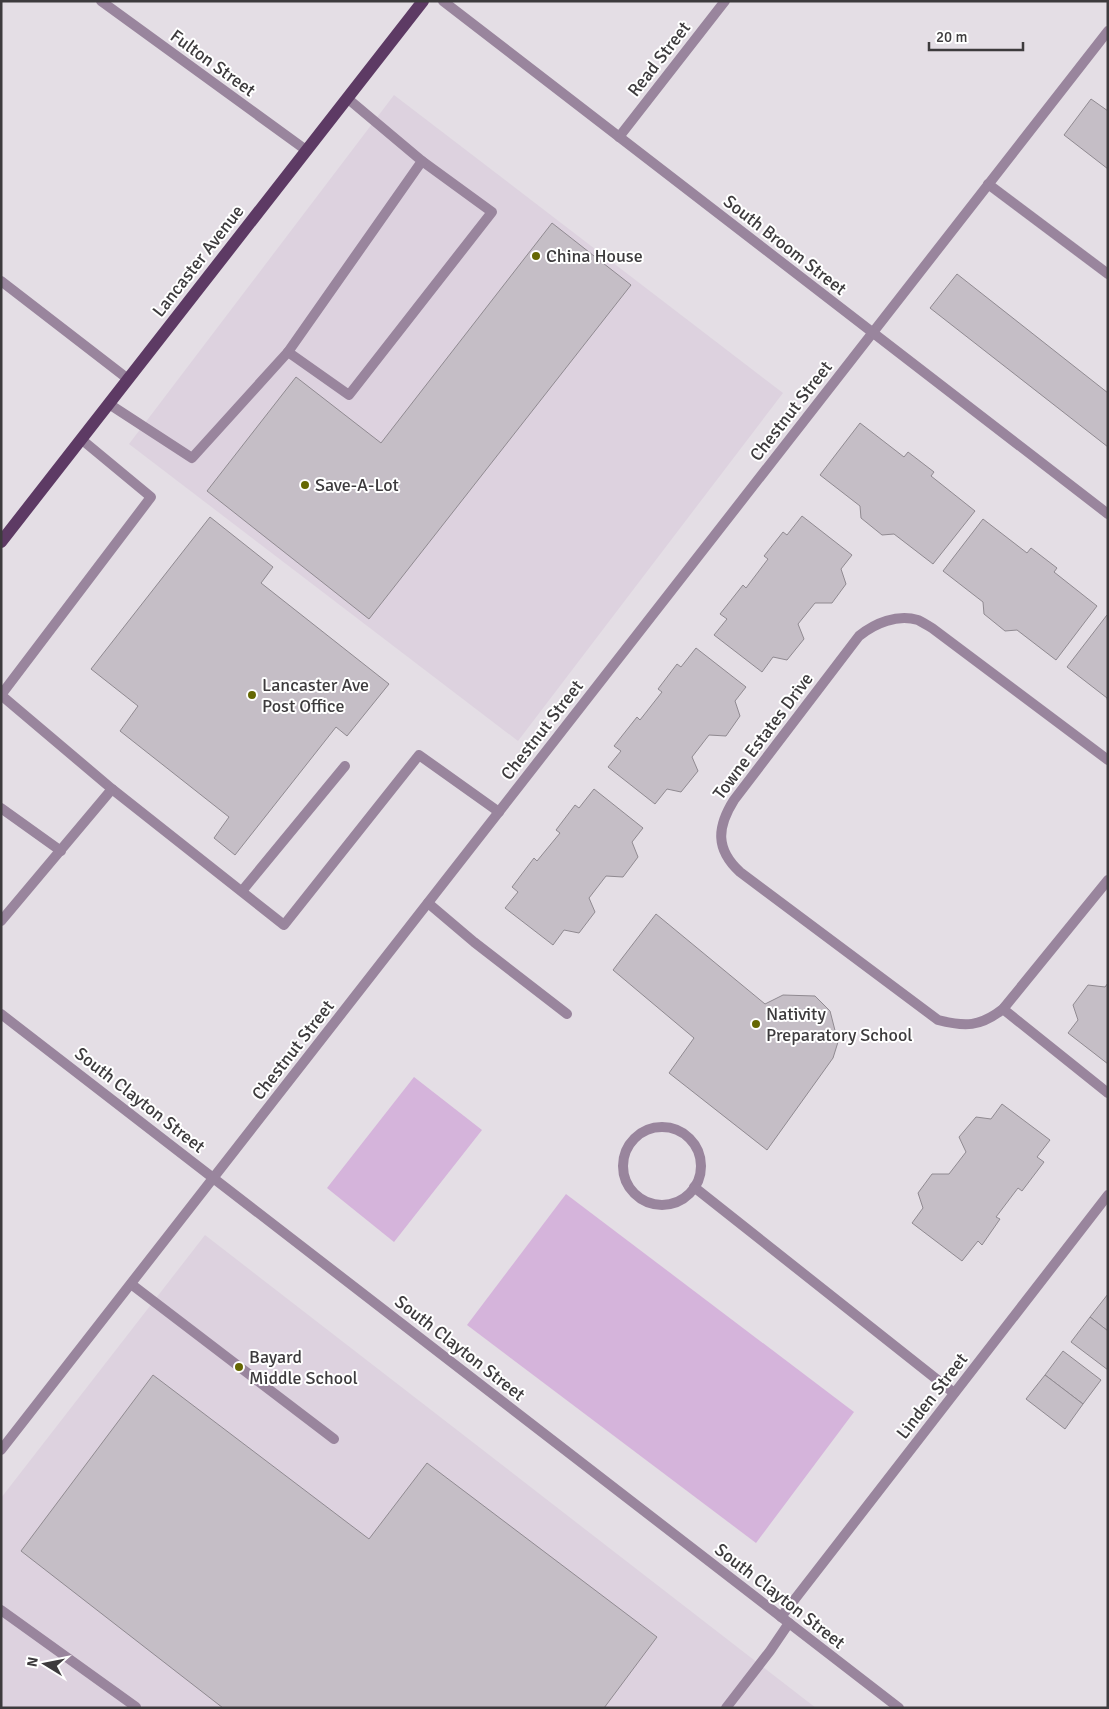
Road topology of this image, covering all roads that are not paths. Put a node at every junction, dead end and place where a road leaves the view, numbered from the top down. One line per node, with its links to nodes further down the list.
1 (101, 1): 8 (street, Fulton Street)
2 (423, 1): 6 (main road, Lancaster Avenue)
3 (443, 1): 7 (street, South Broom Street)
4 (725, 1): 7 (street, Read Street)
5 (1106, 38): 10 (street, Chestnut Street)
6 (347, 98): 8 (main road, Lancaster Avenue); 9 (street)
7 (619, 137): 13 (street, South Broom Street)
8 (306, 150): 15 (main road, Lancaster Avenue)
9 (422, 161): 14 (street); 14 (street)
10 (988, 184): 11 (street); 13 (street, Chestnut Street)
11 (1108, 274)
12 (1, 281): 15 (street)
13 (872, 332): 18 (street, South Broom Street); 25 (street, Chestnut Street)
14 (288, 352): 16 (street)
15 (128, 379): 16 (main road, Lancaster Avenue)
16 (109, 404): 17 (main road, Lancaster Avenue)
17 (81, 439): 19 (main road, Lancaster Avenue); 20 (street)
18 (1108, 514)
19 (1, 542)
20 (1, 695): 23 (street)
21 (1108, 760): 31 (street, Towne Estates Drive)
22 (345, 766): 28 (street)
23 (112, 789): 26 (street); 28 (street)
24 (1, 808): 26 (street)
25 (499, 812): 28 (street); 29 (street, Chestnut Street)
26 (61, 852): 30 (street)
27 (1108, 880): 31 (street, Towne Estates Drive)
28 (242, 891)
29 (428, 903): 33 (street); 35 (street, Chestnut Street)
30 (1, 921)
31 (1002, 1009): 34 (street)
32 (1, 1014): 35 (street, South Clayton Street)
33 (567, 1014)
34 (1108, 1093)
35 (213, 1178): 38 (street, Chestnut Street); 43 (street, South Clayton Street)
36 (694, 1186): 36 (street); 39 (street)
37 (1108, 1195): 39 (street, Linden Street)
38 (131, 1284): 40 (street); 41 (street, Chestnut Street)
39 (954, 1393): 43 (street, Linden Street)
40 (334, 1439)
41 (1, 1450)
42 (1, 1610): 44 (street)
43 (785, 1620): 45 (street, Linden Street); 46 (street, South Clayton Street)
44 (136, 1707)
45 (726, 1708)
46 (899, 1708)

